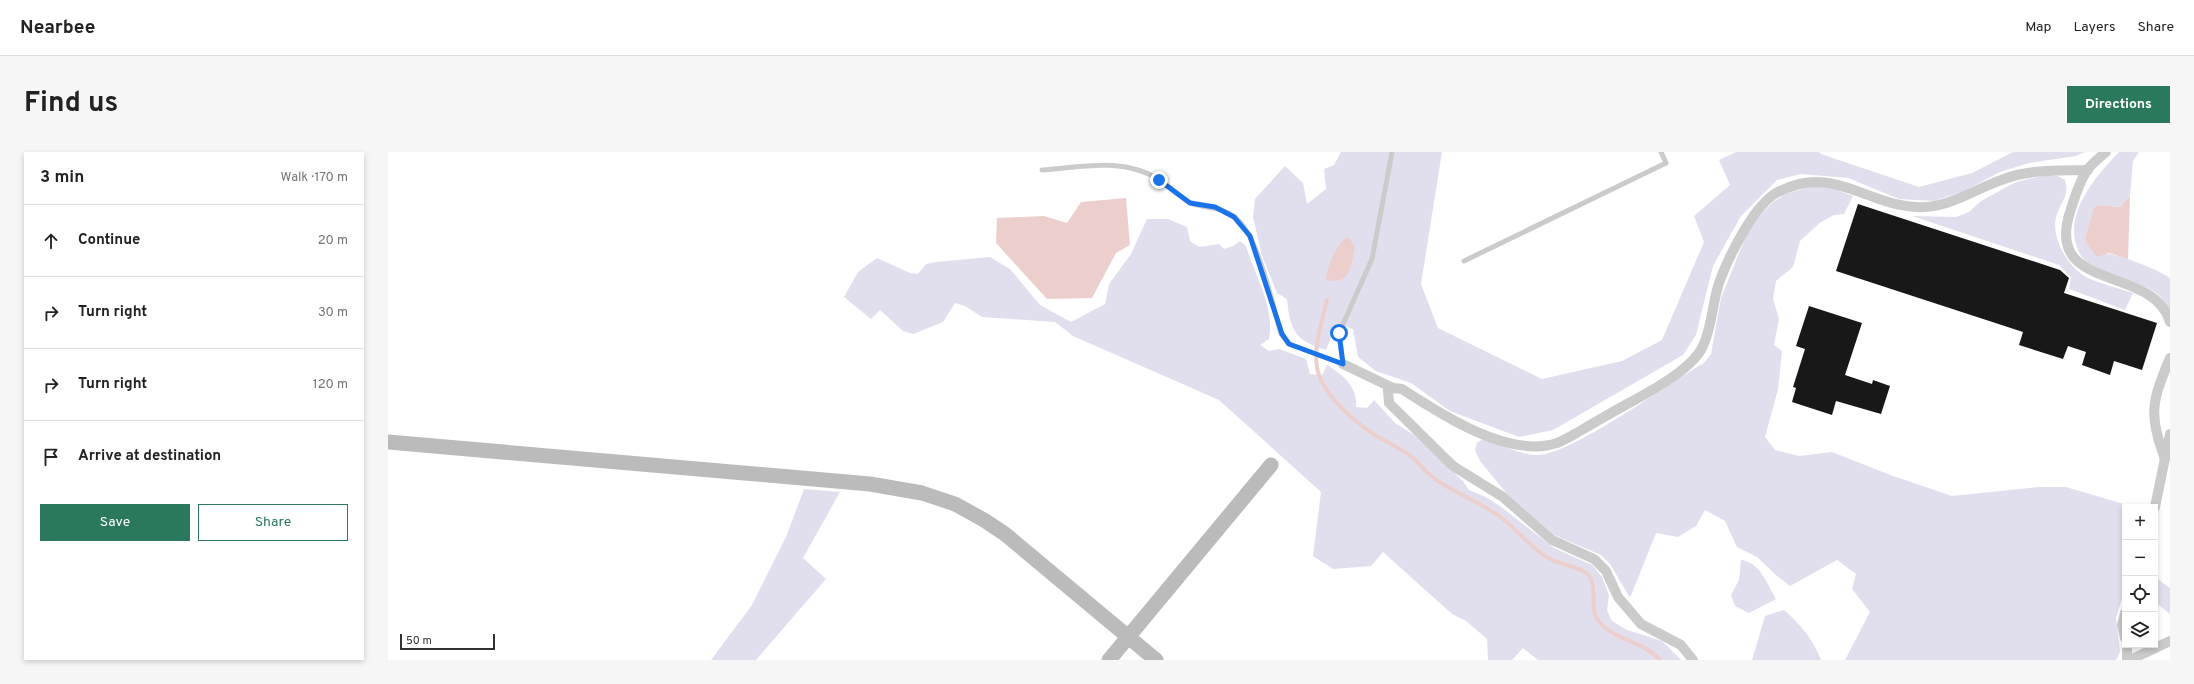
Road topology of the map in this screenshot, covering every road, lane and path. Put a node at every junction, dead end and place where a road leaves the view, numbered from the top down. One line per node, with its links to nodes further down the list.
1 (1392, 152): 9 (lane)
2 (1661, 152): 6 (lane)
3 (2106, 152): 5 (street)
4 (1042, 170): 9 (lane)
5 (2088, 170): 7 (street); 10 (street)
6 (1464, 261)
7 (2170, 322)
8 (2170, 358): 13 (street)
9 (1343, 364): 10 (street)
10 (1393, 388): 21 (street)
11 (2170, 434): 13 (street)
12 (388, 442): 16 (street)
13 (2165, 459): 15 (street)
14 (1271, 465): 16 (street)
15 (2156, 504)
16 (1129, 637): 19 (street); 20 (street)
17 (2170, 641): 23 (street)
18 (2127, 648): 22 (street)
19 (1109, 660)
20 (1156, 660)
21 (1693, 660)
22 (2127, 660)
23 (2130, 660)

